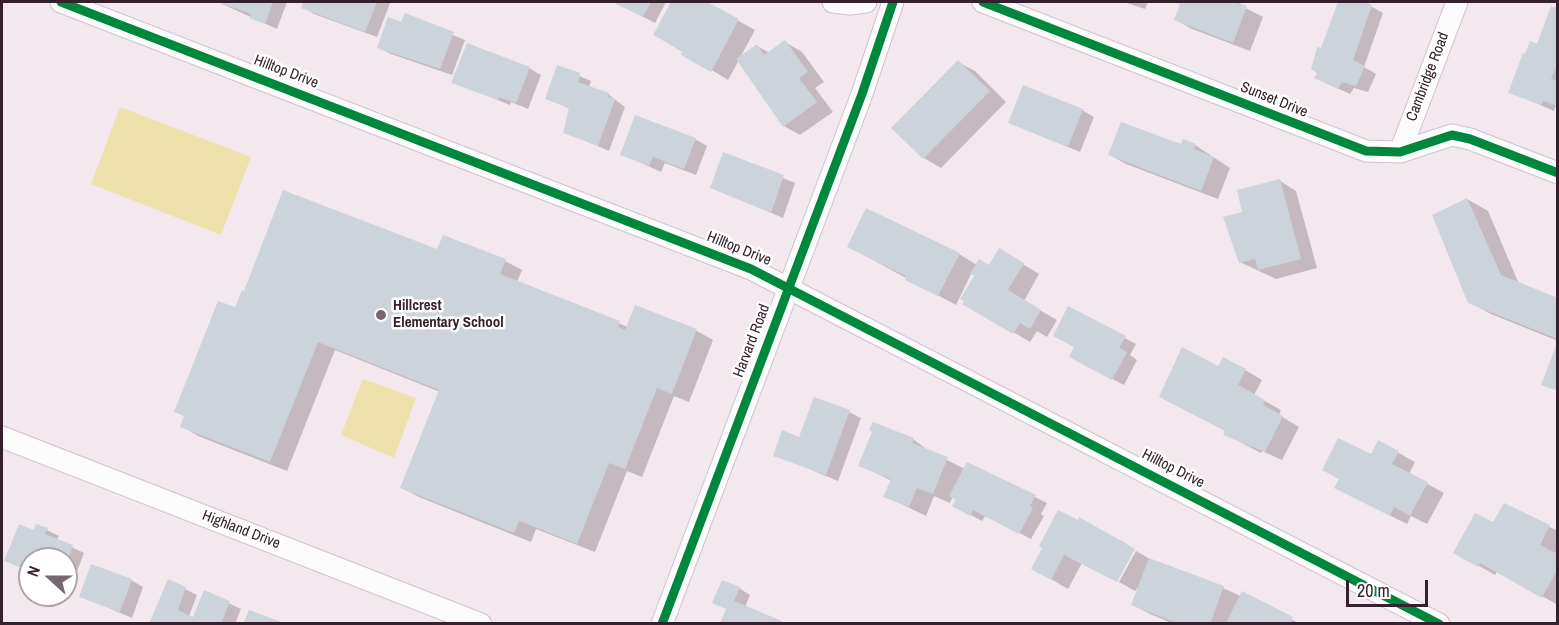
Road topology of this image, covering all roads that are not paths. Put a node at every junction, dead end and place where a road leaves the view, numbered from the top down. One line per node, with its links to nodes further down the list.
1 (61, 2): 9 (street, Hilltop Drive)
2 (833, 2): 3 (street)
3 (866, 2)
4 (893, 2): 9 (street, Harvard Road)
5 (983, 2): 7 (street, Sunset Drive)
6 (1457, 2): 7 (street, Cambridge Road)
7 (1400, 152): 8 (street, Sunset Drive)
8 (1557, 173)
9 (789, 287): 12 (street, Harvard Road); 13 (street, Hilltop Drive)
10 (2, 437): 11 (street, Highland Drive)
11 (481, 624)
12 (662, 624)
13 (1438, 624)

